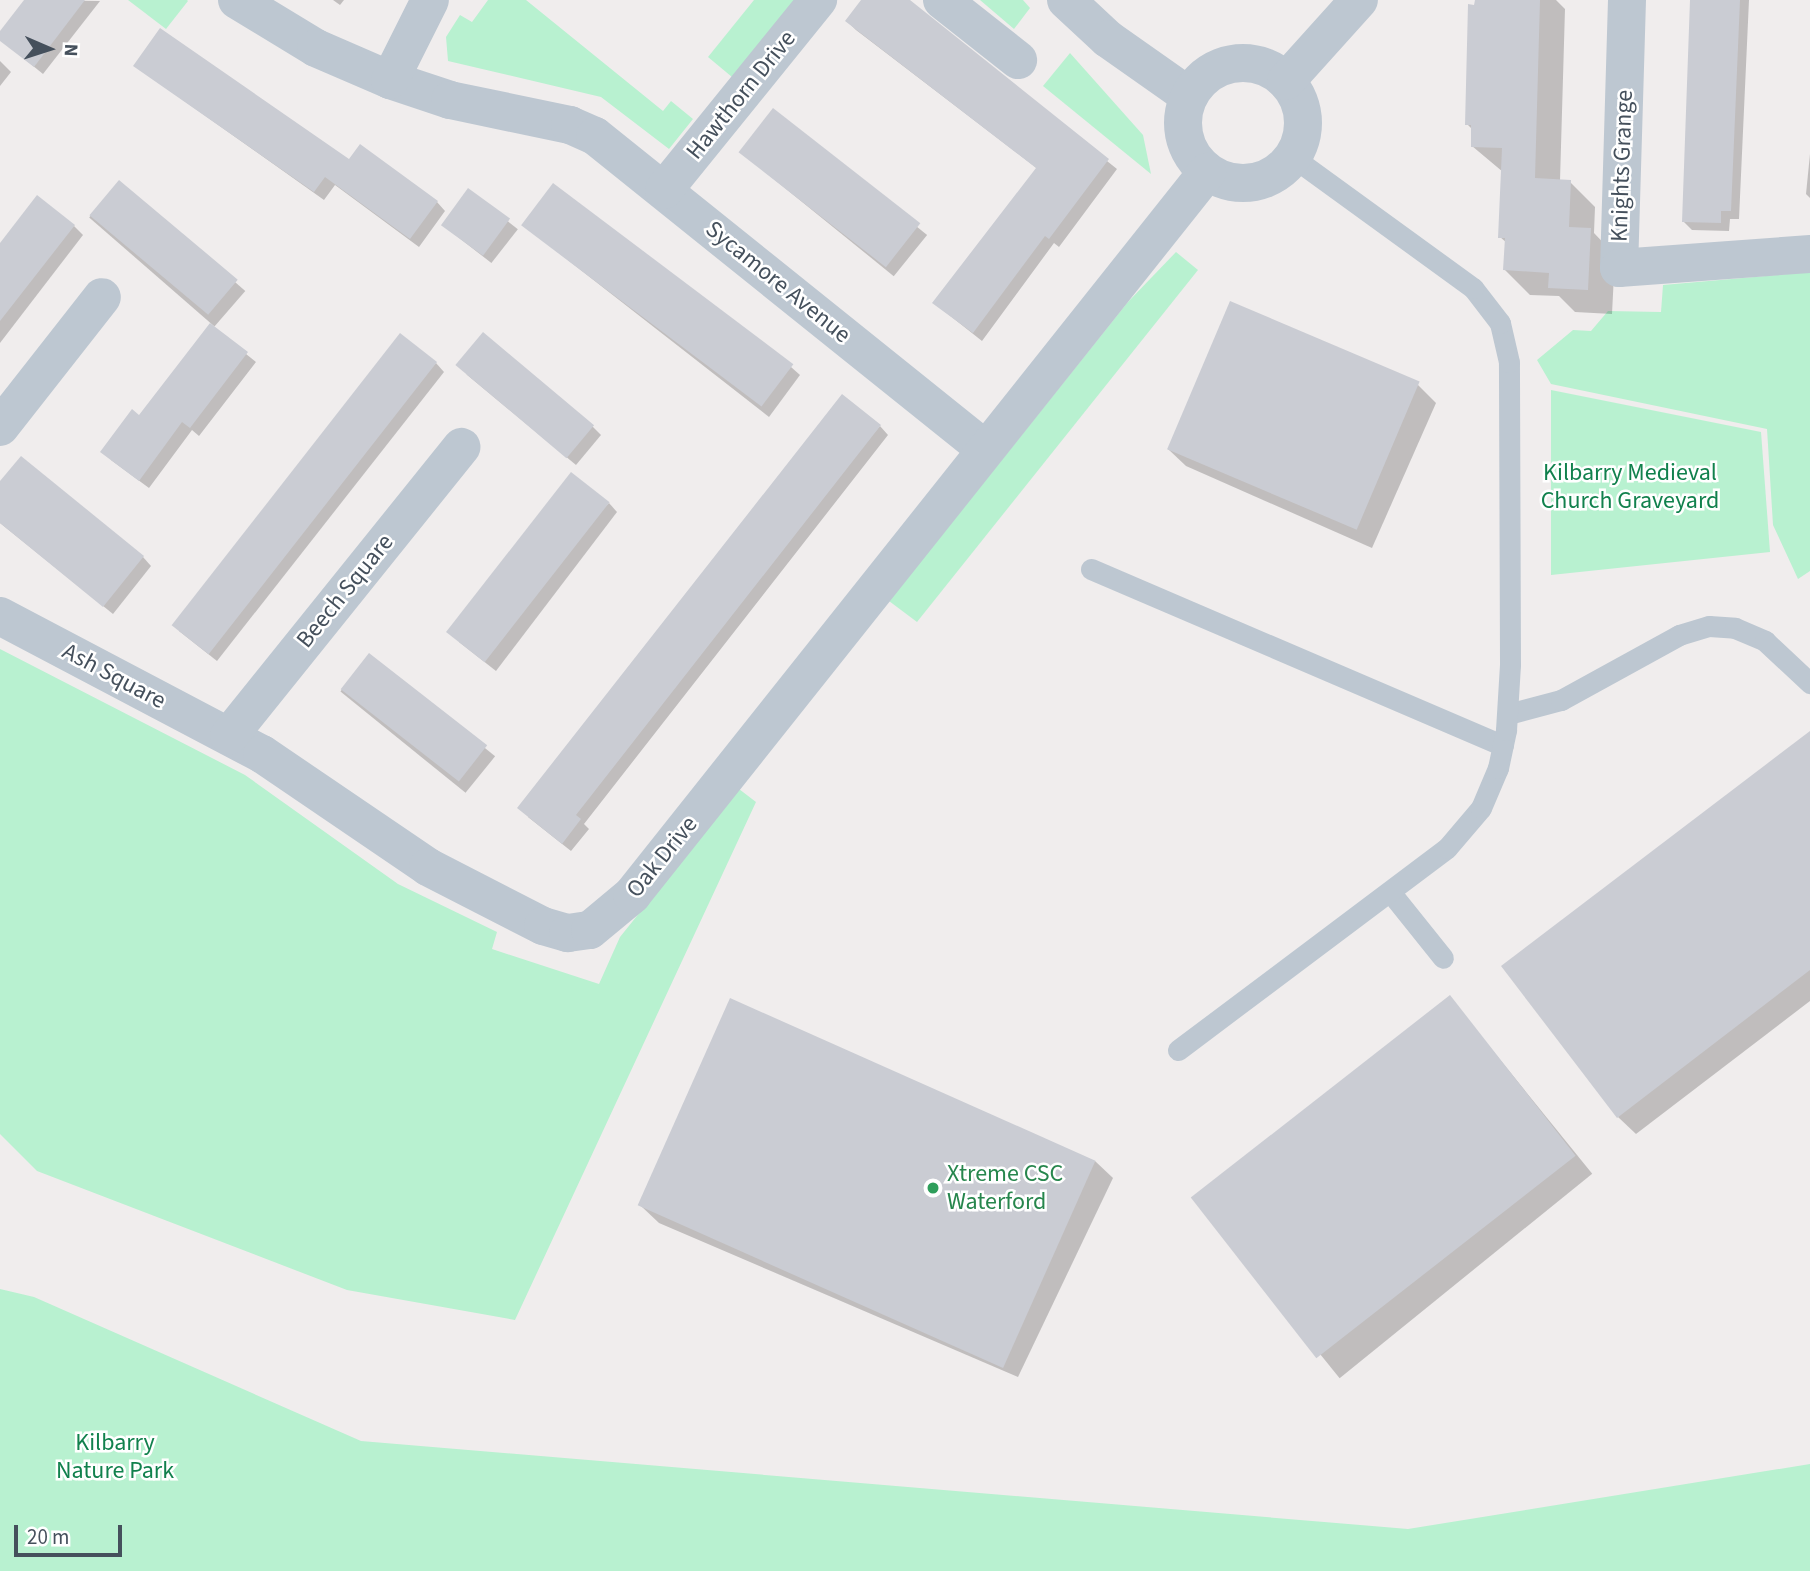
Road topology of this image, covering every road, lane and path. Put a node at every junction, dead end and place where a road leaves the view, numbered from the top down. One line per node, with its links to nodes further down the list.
1 (237, 0): 9 (street, Sycamore Avenue)
2 (430, 0): 9 (street)
3 (818, 0): 14 (street, Hawthorn Drive)
4 (942, 0): 8 (street)
5 (1066, 0): 11 (street)
6 (1359, 0): 10 (street)
7 (1627, 0): 15 (street, Knights Grange)
8 (1018, 60)
9 (390, 80): 14 (street, Sycamore Avenue)
10 (1286, 81): 11 (street); 12 (street)
11 (1189, 96): 13 (street)
12 (1293, 157): 13 (street); 23 (lane)
13 (1206, 172): 19 (street)
14 (664, 190): 19 (street, Sycamore Avenue)
15 (1810, 254)
16 (102, 297): 17 (street)
17 (0, 427)
18 (461, 447): 24 (street, Beech Square)
19 (985, 450): 24 (street, Oak Drive)
20 (1091, 569): 25 (lane)
21 (0, 616): 24 (street, Ash Square)
22 (1810, 683): 23 (lane)
23 (1508, 714): 25 (lane)
24 (229, 736)
25 (1503, 747): 26 (lane)
26 (1391, 893): 27 (lane); 28 (lane)
27 (1443, 958)
28 (1178, 1050)

